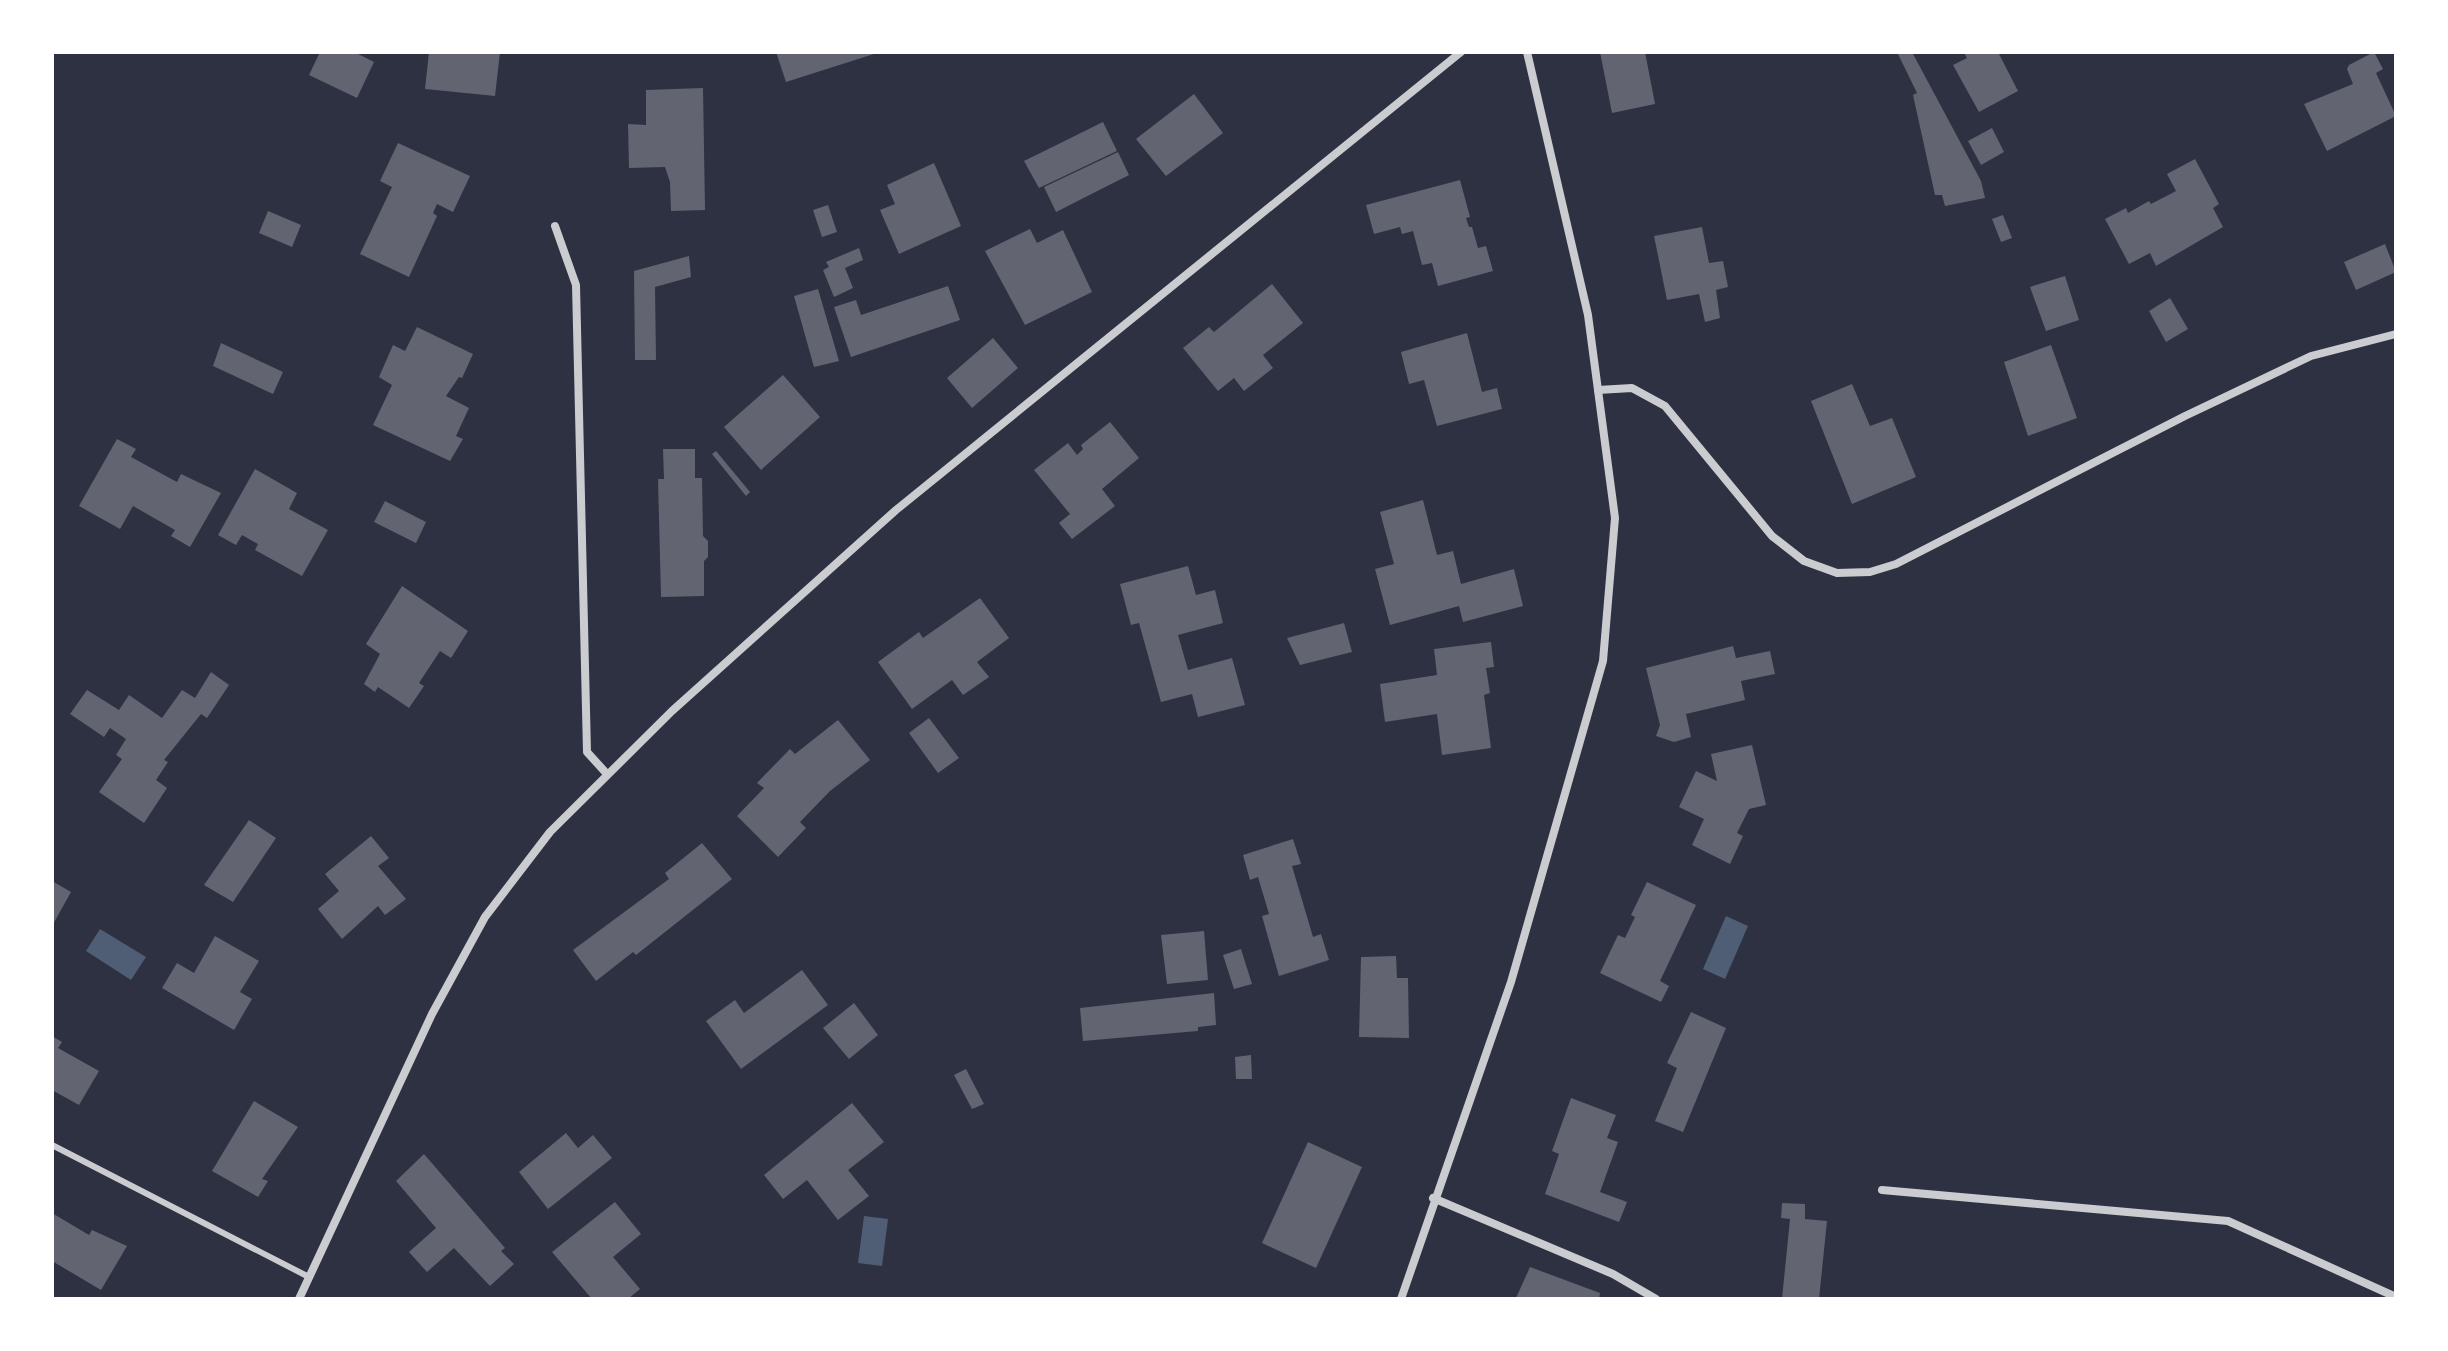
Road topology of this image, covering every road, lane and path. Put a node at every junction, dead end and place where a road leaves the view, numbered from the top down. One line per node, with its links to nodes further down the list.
1 (1461, 52): 6 (street)
2 (1527, 52): 5 (street)
3 (555, 226): 6 (street)
4 (2396, 334): 5 (street)
5 (1598, 390): 9 (street)
6 (607, 774): 10 (street)
7 (52, 1145): 10 (lane)
8 (1882, 1190): 11 (street)
9 (1433, 1198): 13 (street); 14 (street)
10 (309, 1277): 12 (street)
11 (2396, 1297)
12 (299, 1299)
13 (1401, 1299)
14 (1656, 1299)

